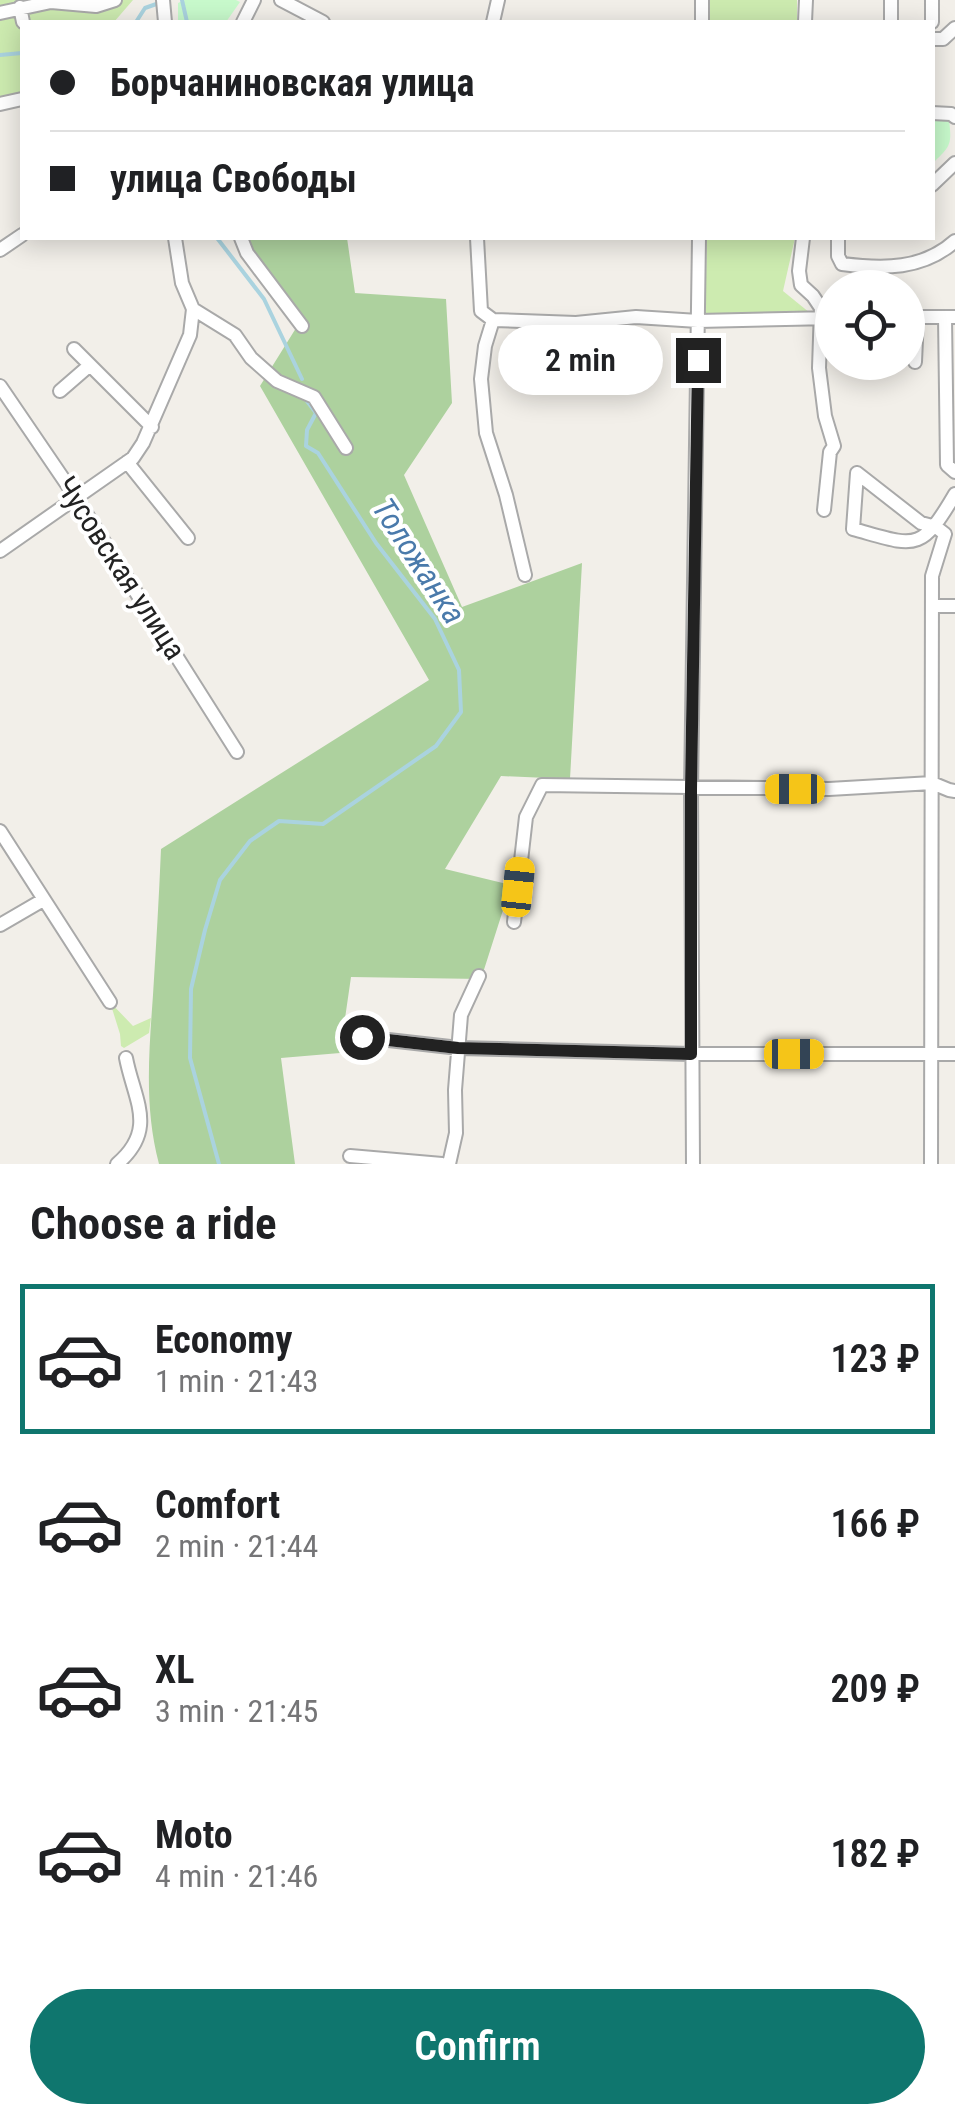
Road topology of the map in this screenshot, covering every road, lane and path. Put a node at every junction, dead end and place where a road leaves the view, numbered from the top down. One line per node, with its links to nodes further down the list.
1 (115, 0): 3 (street)
2 (281, 0): 6 (street)
3 (20, 7): 4 (street); 5 (street)
4 (0, 13)
5 (23, 20)
6 (319, 20)
7 (955, 28): 8 (street)
8 (935, 39)
9 (955, 163): 10 (street)
10 (935, 182)
11 (175, 240): 19 (street)
12 (242, 240): 24 (street)
13 (477, 240): 20 (street)
14 (699, 240): 23 (street)
15 (803, 240): 18 (street)
16 (838, 240): 17 (street)
17 (955, 241)
18 (815, 299)
19 (193, 309): 30 (street); 31 (street)
20 (487, 315): 23 (street); 40 (street)
21 (950, 317): 33 (street)
22 (815, 318): 23 (street)
23 (698, 321): 45 (street)
24 (302, 326)
25 (74, 350): 26 (street)
26 (90, 365): 29 (street); 30 (street)
27 (820, 380): 36 (street)
28 (0, 386): 35 (street, Чусовская улица)
29 (60, 391)
30 (152, 426): 32 (street)
31 (346, 448)
32 (130, 460): 35 (street); 38 (street)
33 (955, 472)
34 (955, 494): 37 (street)
35 (78, 499): 39 (street); 43 (street, Чусовская улица)
36 (824, 510)
37 (945, 534): 37 (street); 41 (street)
38 (188, 538)
39 (0, 551)
40 (525, 575)
41 (932, 606): 42 (street); 44 (street)
42 (955, 606)
43 (237, 752)
44 (932, 783): 45 (street); 46 (street); 56 (street)
45 (691, 789): 49 (street); 55 (street)
46 (955, 790)
47 (0, 830): 48 (street)
48 (43, 900): 50 (street); 52 (street)
49 (514, 922)
50 (0, 925)
51 (479, 976): 54 (street)
52 (110, 1002)
53 (362, 1037): 54 (street)
54 (458, 1048): 55 (street); 61 (street)
55 (691, 1054): 56 (street); 62 (street)
56 (932, 1054): 57 (street); 63 (street)
57 (955, 1054)
58 (126, 1058): 60 (street)
59 (350, 1156): 61 (street)
60 (122, 1160)
61 (446, 1164)
62 (692, 1164)
63 (931, 1164)

